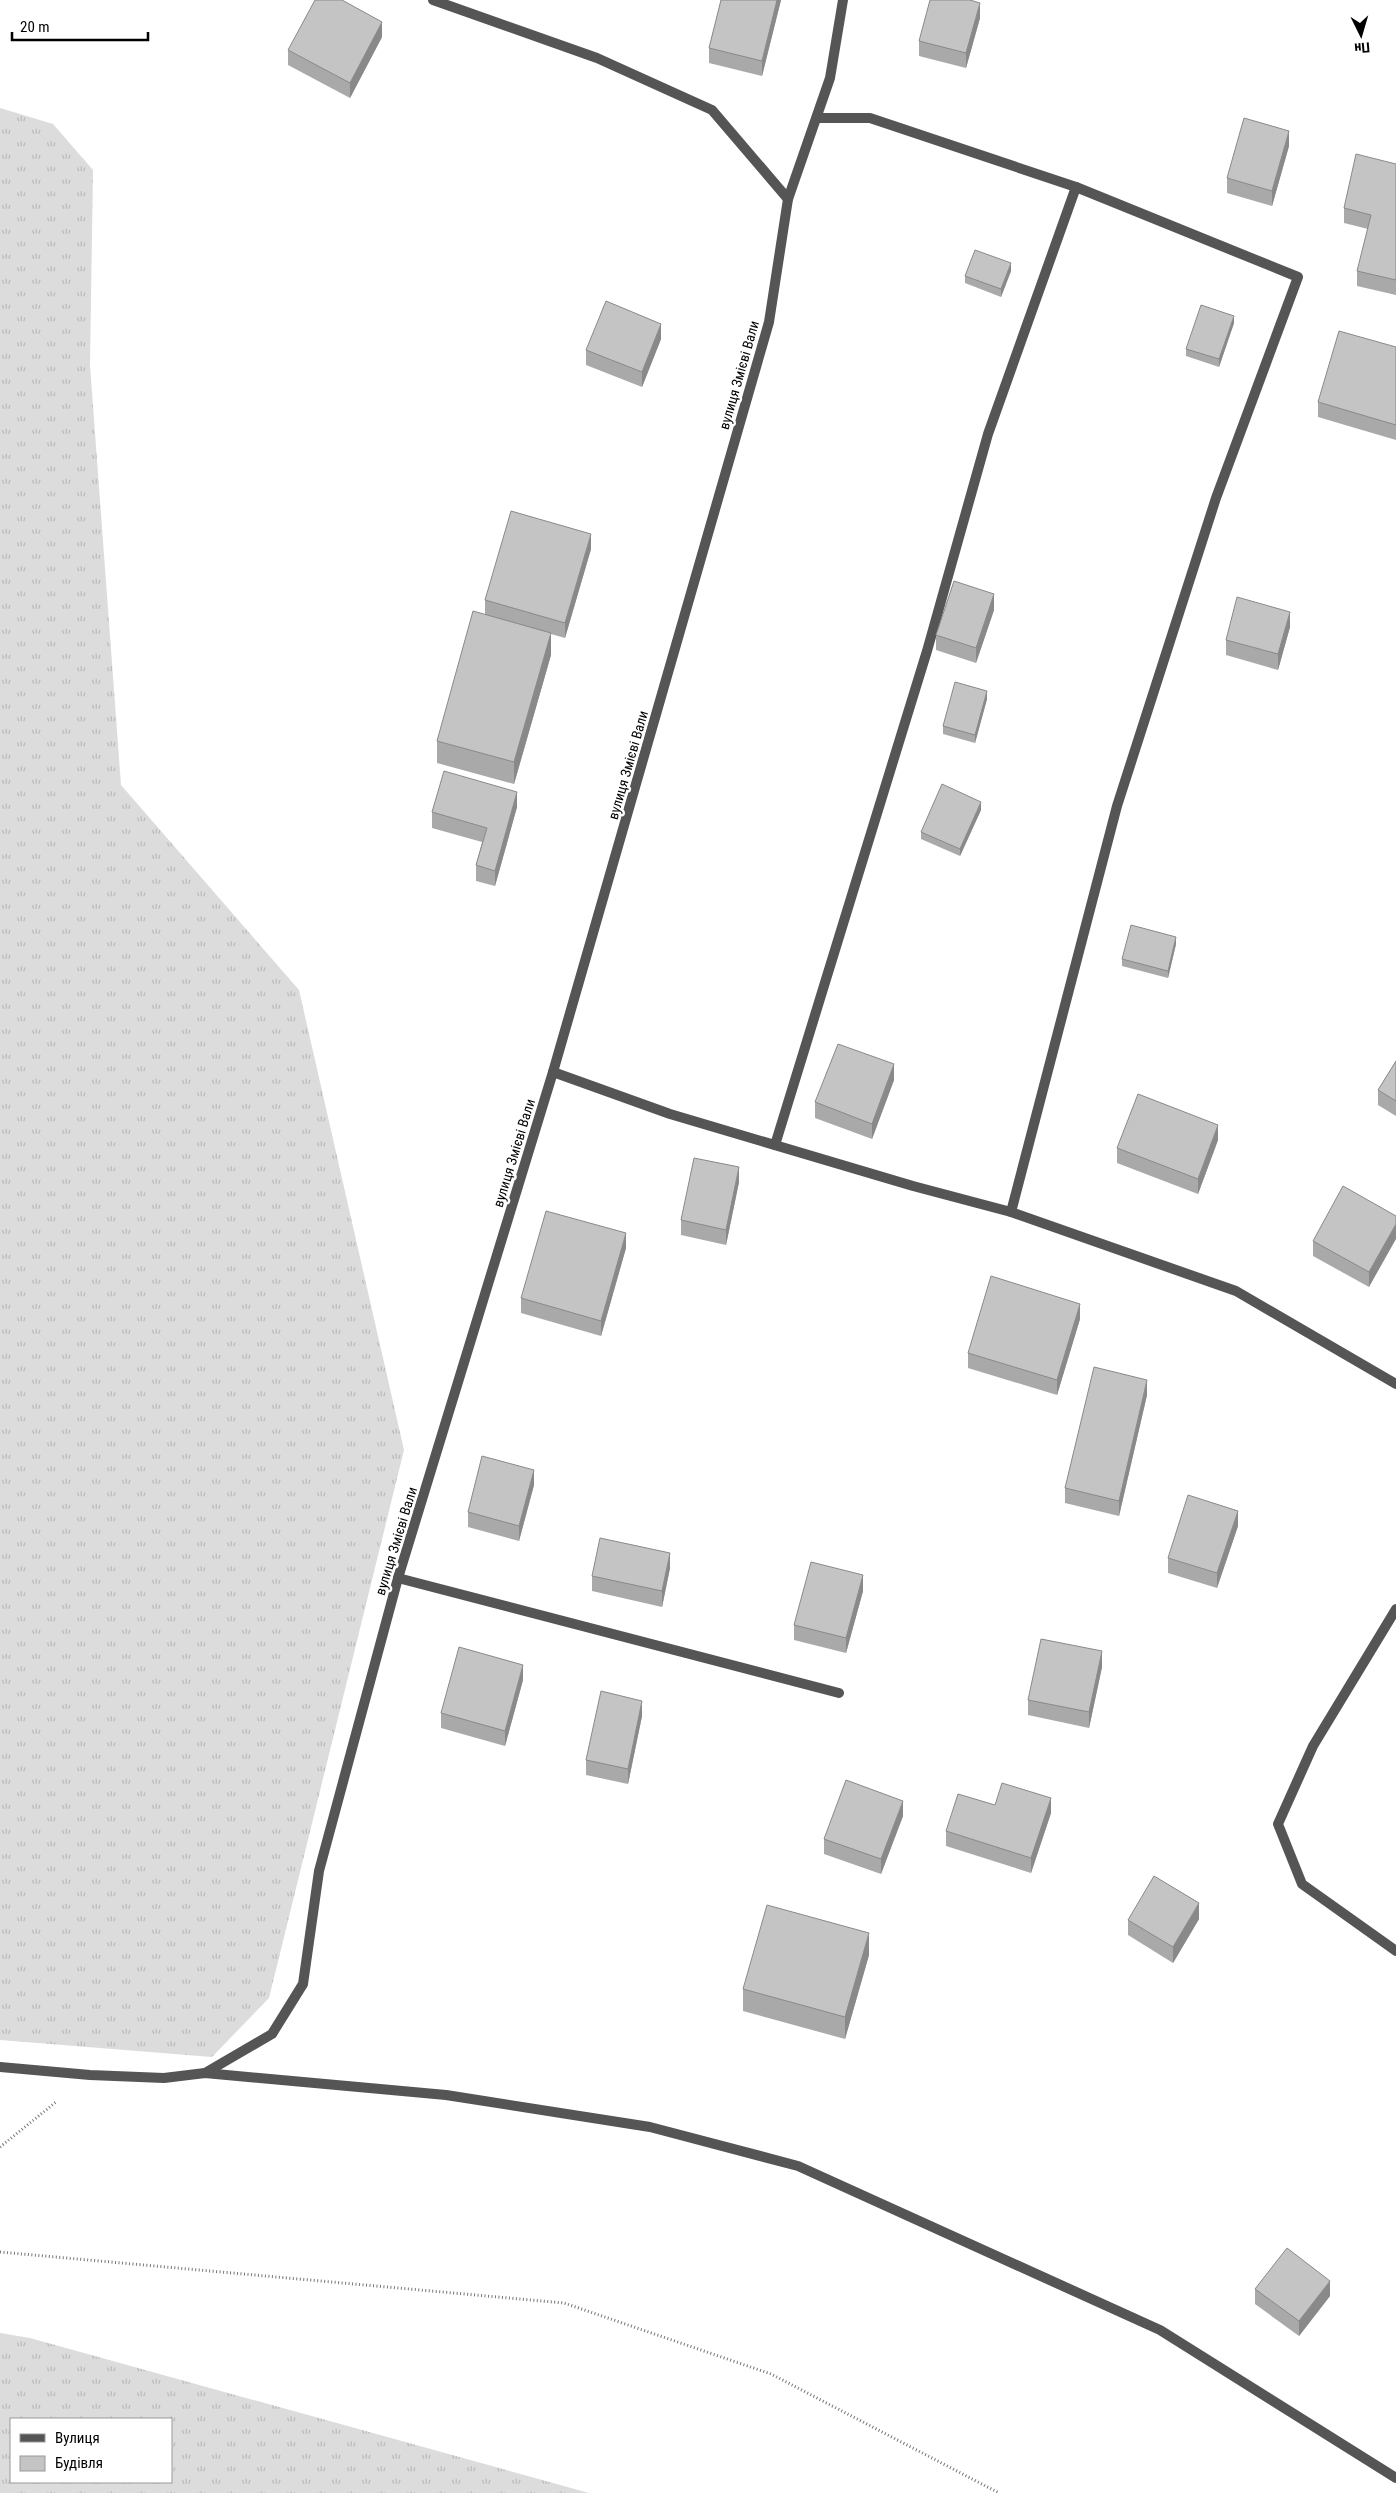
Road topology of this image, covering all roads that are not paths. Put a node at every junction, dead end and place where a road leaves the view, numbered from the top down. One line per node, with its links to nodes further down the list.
1 (433, 0): 5 (street)
2 (843, 0): 3 (street, вулиця Змієві Вали)
3 (818, 118): 4 (street); 5 (street, вулиця Змієві Вали)
4 (1076, 187): 7 (street); 8 (street)
5 (788, 199): 6 (street, вулиця Змієві Вали)
6 (553, 1072): 7 (street); 10 (street, вулиця Змієві Вали)
7 (775, 1145): 8 (street)
8 (1011, 1212): 9 (street)
9 (1396, 1384)
10 (398, 1578): 12 (street); 15 (street, вулиця Змієві Вали)
11 (1396, 1609): 13 (street)
12 (839, 1692)
13 (1396, 1951)
14 (0, 2067): 15 (street)
15 (205, 2073): 16 (street)
16 (1396, 2478)

